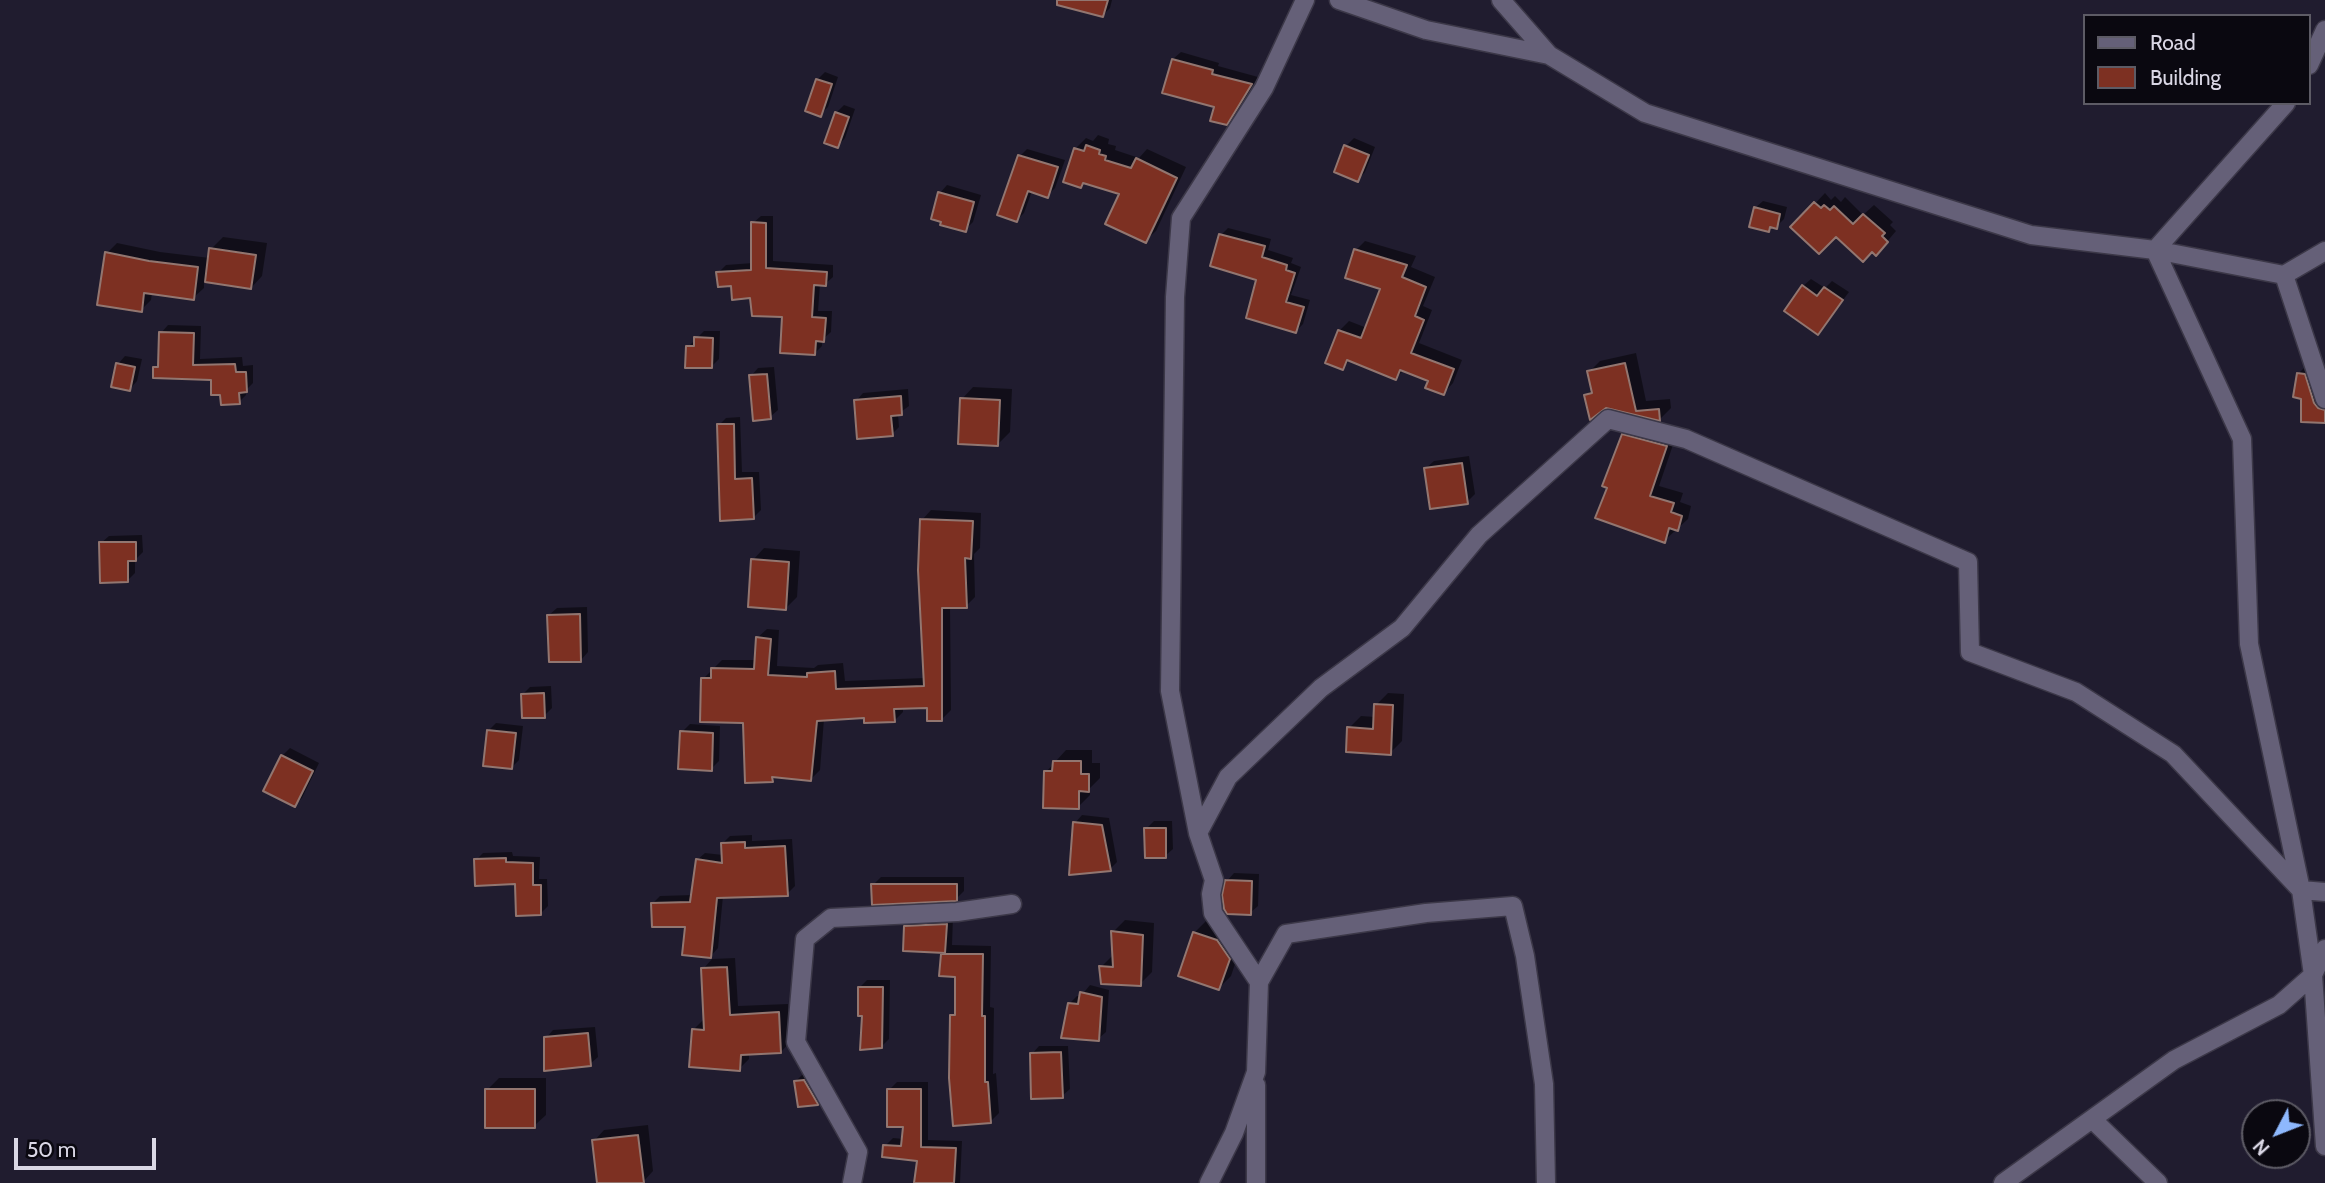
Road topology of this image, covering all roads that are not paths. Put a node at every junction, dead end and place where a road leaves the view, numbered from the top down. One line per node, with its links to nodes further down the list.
1 (1305, 0): 12 (street)
2 (1339, 0): 5 (street)
3 (1501, 0): 5 (street)
4 (2325, 30): 6 (street)
5 (1549, 55): 8 (street)
6 (2311, 61)
7 (2284, 105): 8 (street)
8 (2155, 250): 10 (street); 13 (street)
9 (2325, 251): 10 (street)
10 (2284, 275): 11 (street)
11 (2325, 399)
12 (1198, 833): 13 (street); 18 (street)
13 (2301, 890): 14 (street); 17 (street)
14 (2325, 892)
15 (1012, 904): 22 (street)
16 (2325, 949): 17 (street)
17 (2313, 975): 20 (street); 21 (street)
18 (1259, 982): 19 (street); 25 (street)
19 (1256, 1072): 23 (street); 24 (street)
20 (2092, 1119): 26 (street); 27 (street)
21 (2325, 1146)
22 (852, 1183)
23 (1209, 1183)
24 (1256, 1183)
25 (1546, 1183)
26 (2003, 1183)
27 (2158, 1183)

